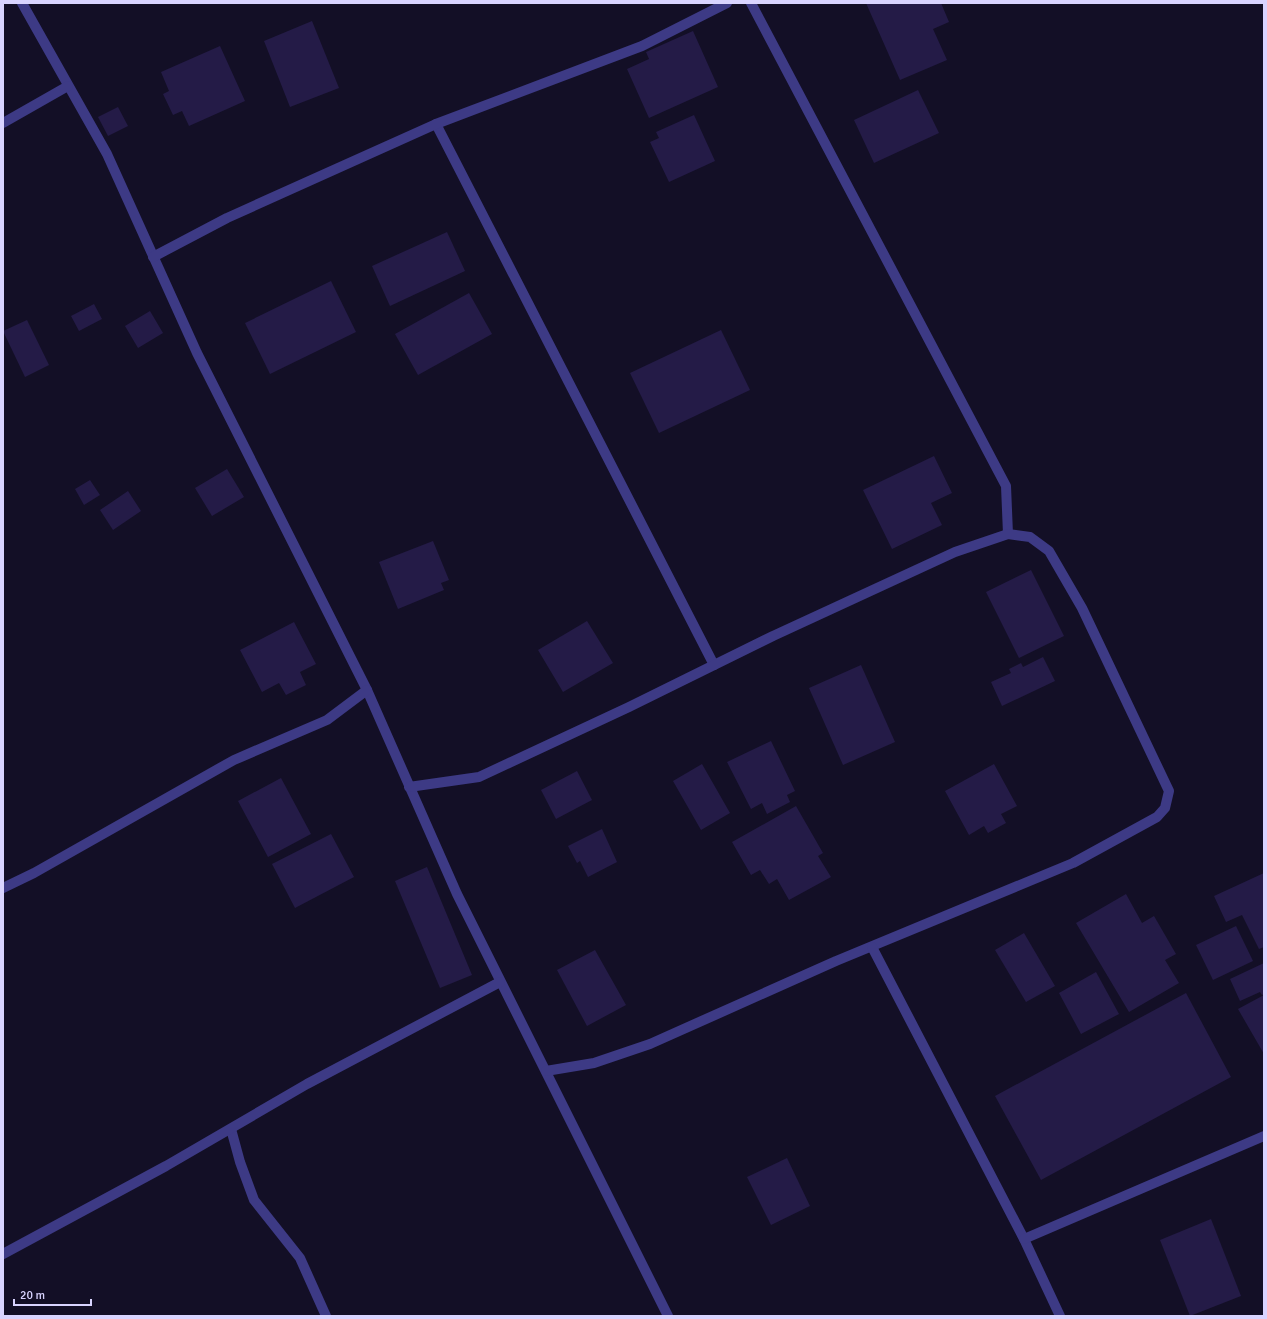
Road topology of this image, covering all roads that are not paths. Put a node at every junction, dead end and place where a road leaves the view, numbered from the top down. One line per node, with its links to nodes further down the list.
1 (22, 3): 4 (street)
2 (727, 3): 6 (street)
3 (751, 3): 8 (street)
4 (68, 86): 5 (street); 7 (street)
5 (3, 123)
6 (436, 124): 7 (street); 9 (street)
7 (153, 257): 10 (street)
8 (1008, 534): 9 (street); 13 (street)
9 (714, 665): 11 (street)
10 (367, 690): 11 (street); 12 (street)
11 (409, 787): 14 (street)
12 (3, 888)
13 (872, 946): 15 (street); 18 (street)
14 (500, 982): 15 (street); 16 (street)
15 (546, 1072): 21 (street)
16 (231, 1129): 19 (street); 20 (street)
17 (1264, 1136): 18 (street)
18 (1024, 1239): 22 (street)
19 (3, 1254)
20 (326, 1316)
21 (668, 1316)
22 (1060, 1316)

